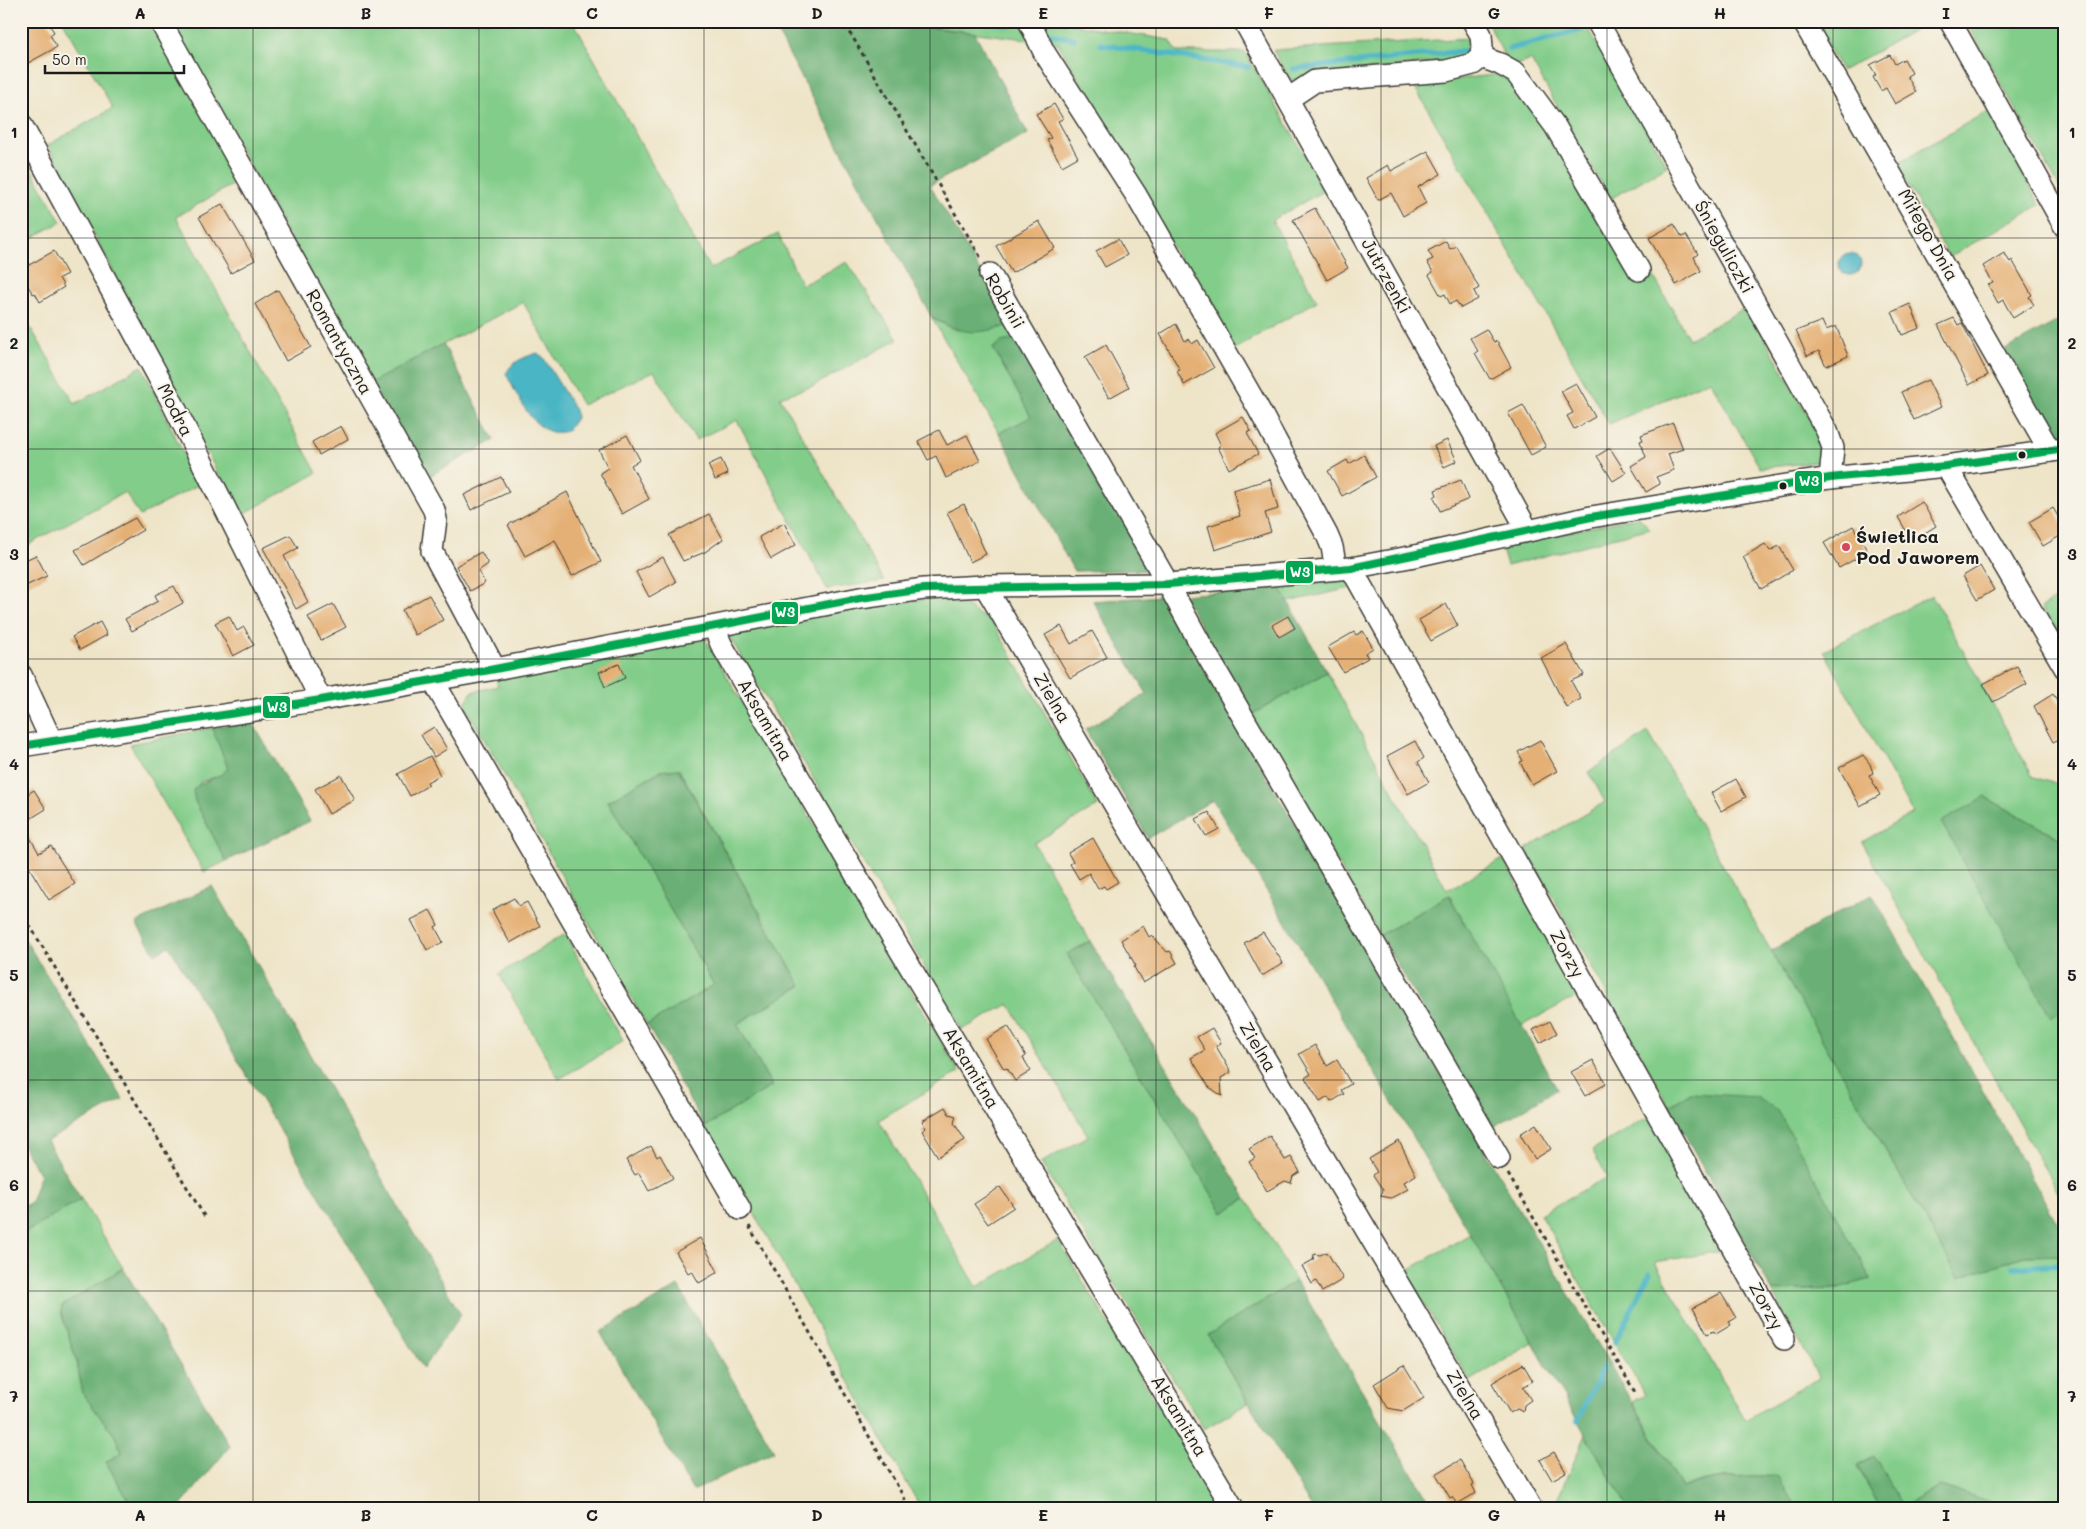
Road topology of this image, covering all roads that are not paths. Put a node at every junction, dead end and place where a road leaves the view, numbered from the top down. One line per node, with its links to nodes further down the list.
1 (160, 21): 23 (street, Romantyczna)
2 (1029, 21): 18 (street, Zorzy)
3 (1244, 21): 9 (street, Jutrzenki)
4 (1597, 21): 16 (street, Śnieguliczki)
5 (1803, 21): 14 (street, Miłego Dnia)
6 (1950, 21): 11 (street)
7 (1477, 28): 8 (street)
8 (1481, 57): 9 (street); 12 (street)
9 (1288, 99): 17 (street, Jutrzenki)
10 (21, 124): 26 (street, Modra)
11 (2065, 227)
12 (1639, 270)
13 (990, 274): 19 (street, Robinii)
14 (2057, 450): 15 (street)
15 (1946, 466): 16 (street); 22 (street)
16 (1830, 478): 17 (street)
17 (1528, 531): 18 (street)
18 (1343, 568): 19 (street); 31 (street, Zorzy)
19 (1168, 584): 20 (street); 29 (street, Robinii)
20 (985, 586): 21 (street); 33 (street, Zielna)
21 (714, 627): 23 (street); 32 (street, Aksamitna)
22 (2065, 668)
23 (495, 669): 25 (street)
24 (21, 675): 27 (street)
25 (432, 680): 26 (street); 30 (street)
26 (322, 700): 27 (street)
27 (52, 742): 28 (street)
28 (21, 746)
29 (1499, 1158)
30 (740, 1210)
31 (1784, 1338)
32 (1233, 1508)
33 (1532, 1508)

